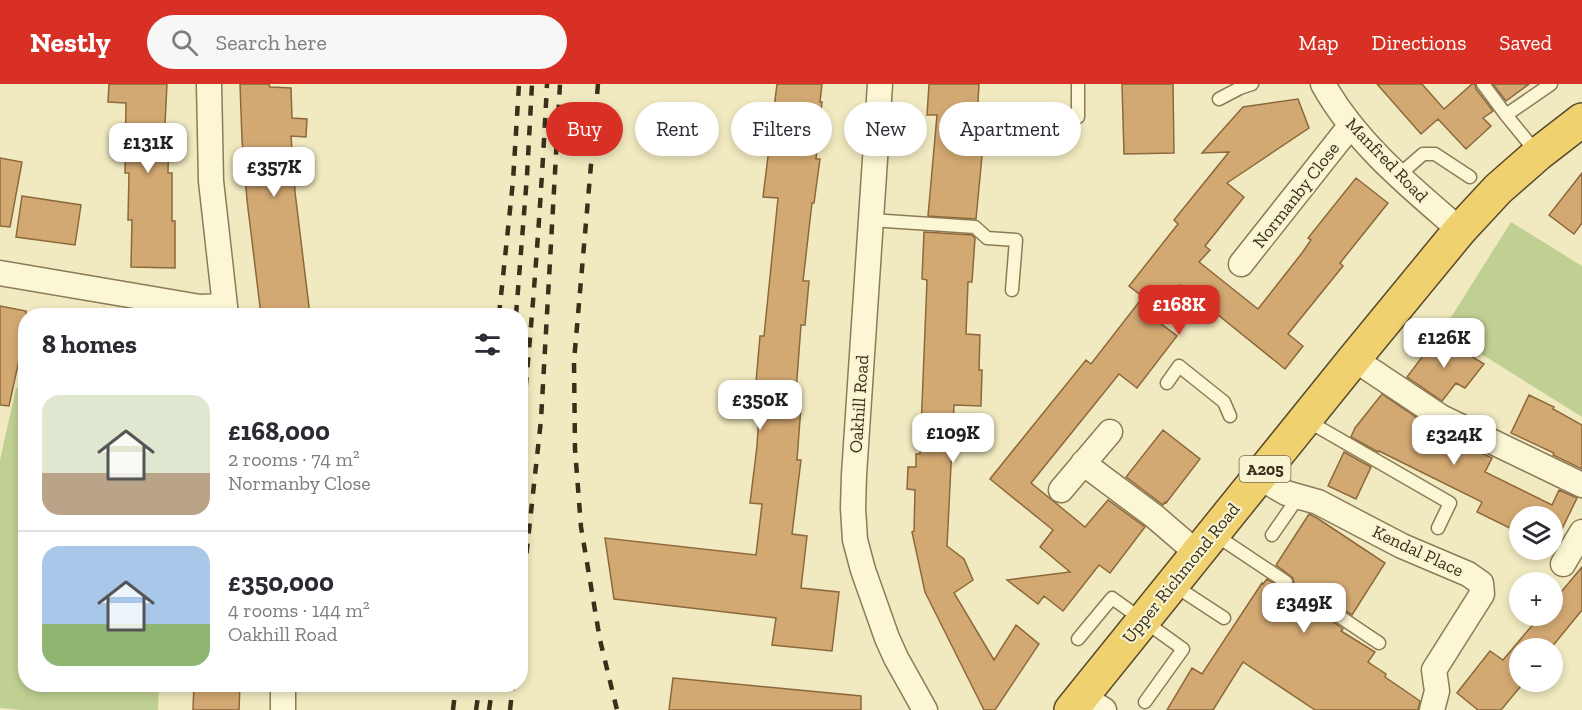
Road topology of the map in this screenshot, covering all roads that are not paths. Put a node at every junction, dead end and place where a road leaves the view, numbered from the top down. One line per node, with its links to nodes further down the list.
1 (209, 84): 22 (street)
2 (880, 84): 16 (street, Oakhill Road)
3 (1078, 84): 9 (lane)
4 (1252, 84): 8 (lane)
5 (1323, 84): 12 (street, Manfred Road)
6 (1483, 84): 10 (lane)
7 (1551, 84): 10 (lane)
8 (1220, 99)
9 (1078, 102)
10 (1506, 115): 13 (lane)
11 (1582, 120): 13 (highway, Upper Richmond Road / A205)
12 (1350, 125): 14 (street, Manfred Road); 18 (street, Normanby Close)
13 (1538, 154): 17 (highway, Upper Richmond Road / A205)
14 (1399, 175): 15 (lane); 17 (street, Manfred Road)
15 (1470, 177)
16 (870, 220): 20 (lane); 49 (street, Oakhill Road)
17 (1460, 230): 23 (highway, Upper Richmond Road / A205)
18 (1241, 264)
19 (0, 273): 21 (street)
20 (1012, 290)
21 (208, 308)
22 (225, 308)
23 (1354, 359): 26 (highway, Upper Richmond Road / A205); 30 (street)
24 (1167, 383): 25 (lane)
25 (1230, 416)
26 (1305, 420): 29 (highway, Upper Richmond Road / A205); 33 (lane)
27 (1110, 432): 28 (street)
28 (1083, 463): 31 (street); 36 (street)
29 (1259, 477): 32 (street, Kendal Place); 36 (highway, Upper Richmond Road / A205)
30 (1582, 485)
31 (1061, 490)
32 (1299, 496): 35 (lane); 50 (street, Kendal Place)
33 (1438, 528)
34 (1582, 532): 37 (street)
35 (1272, 535)
36 (1205, 543): 38 (lane); 39 (highway, Upper Richmond Road / A205)
37 (1563, 564)
38 (1286, 582)
39 (1172, 584): 41 (lane); 42 (highway, Upper Richmond Road / A205)
40 (1315, 600): 44 (lane)
41 (1224, 618)
42 (1142, 621): 43 (lane); 46 (lane); 47 (highway, Upper Richmond Road / A205)
43 (1077, 639)
44 (1379, 643)
45 (283, 692): 48 (street)
46 (1146, 702)
47 (1086, 705)
48 (283, 710)
49 (925, 710)
50 (1432, 710)

